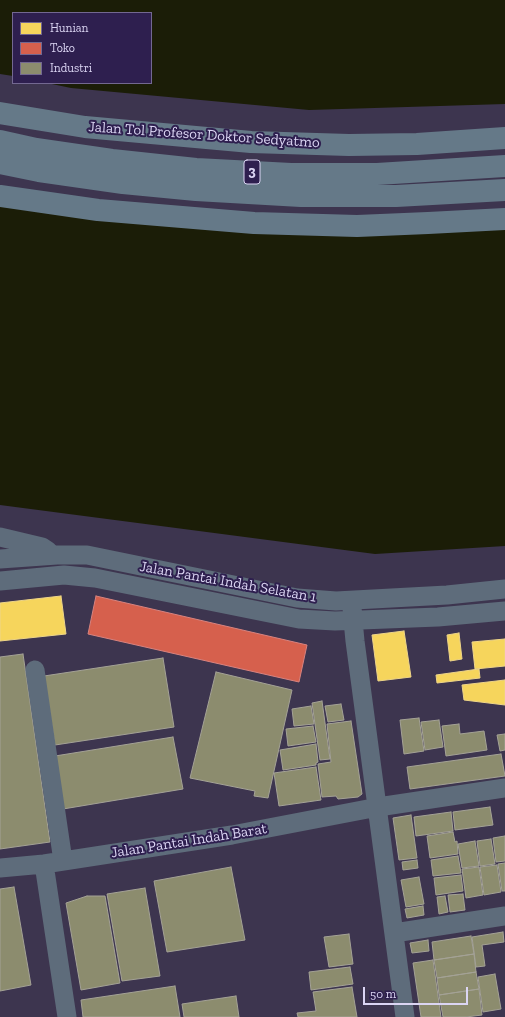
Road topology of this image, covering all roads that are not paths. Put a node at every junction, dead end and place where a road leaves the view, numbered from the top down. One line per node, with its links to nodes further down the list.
1 (0, 113): 2 (highway, Jalan Tol Profesor Doktor Sedyatmo / 3)
2 (505, 138)
3 (0, 141): 5 (highway, Jalan Tol Profesor Doktor Sedyatmo / 3)
4 (0, 163): 6 (highway, 3)
5 (505, 166)
6 (505, 190)
7 (0, 196): 8 (highway)
8 (505, 219)
9 (0, 537): 10 (street)
10 (51, 555): 11 (street, Jalan Pantai Indah Selatan 1); 14 (street, Jalan Pantai Indah Selatan 1)
11 (0, 560)
12 (0, 581): 16 (street, Jalan Pantai Indah Selatan 1)
13 (505, 589): 14 (street, Jalan Pantai Indah Selatan 1)
14 (352, 600): 16 (street)
15 (505, 611): 16 (street, Jalan Pantai Indah Selatan 1)
16 (353, 620): 19 (street)
17 (35, 670): 20 (street)
18 (505, 788): 19 (street, Jalan Pantai Indah Barat)
19 (378, 807): 20 (street, Jalan Pantai Indah Barat); 24 (street)
20 (63, 861): 21 (street, Jalan Pantai Indah Barat)
21 (44, 864): 22 (street, Jalan Pantai Indah Barat); 25 (street)
22 (0, 868)
23 (505, 916): 24 (street)
24 (394, 933): 26 (street)
25 (67, 1017)
26 (405, 1017)

